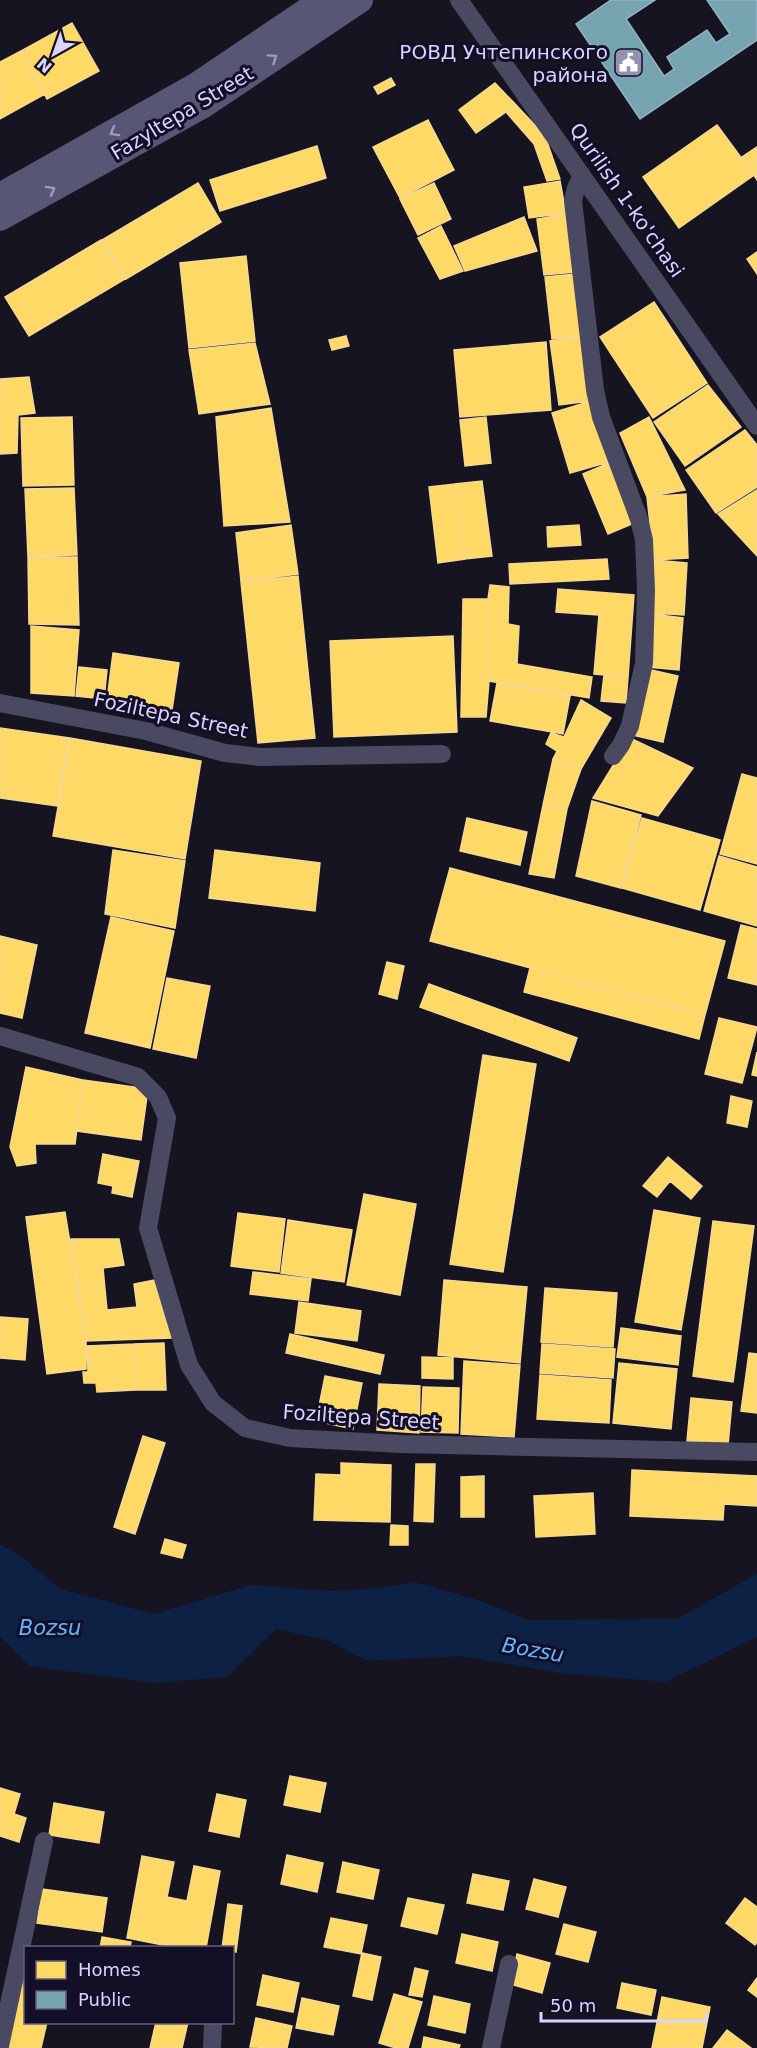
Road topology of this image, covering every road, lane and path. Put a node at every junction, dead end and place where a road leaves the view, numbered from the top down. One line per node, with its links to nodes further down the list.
1 (323, 0): 5 (main road, Fazyltepa Street, one-way to 5)
2 (360, 0): 6 (main road, Fazyltepa Street, one-way to 2)
3 (459, 0): 4 (street, Qurilish 1-ko'chasi)
4 (582, 175): 7 (street, Qurilish 1-ko'chasi); 10 (street)
5 (0, 196)
6 (0, 218)
7 (757, 426)
8 (0, 703): 9 (street, Foziltepa Street)
9 (442, 754)
10 (613, 756)
11 (0, 1036): 12 (street, Foziltepa Street)
12 (757, 1452)
13 (44, 1841): 16 (street)
14 (508, 1964): 18 (street)
15 (213, 2024): 17 (street)
16 (0, 2046)
17 (212, 2048)
18 (490, 2048)

